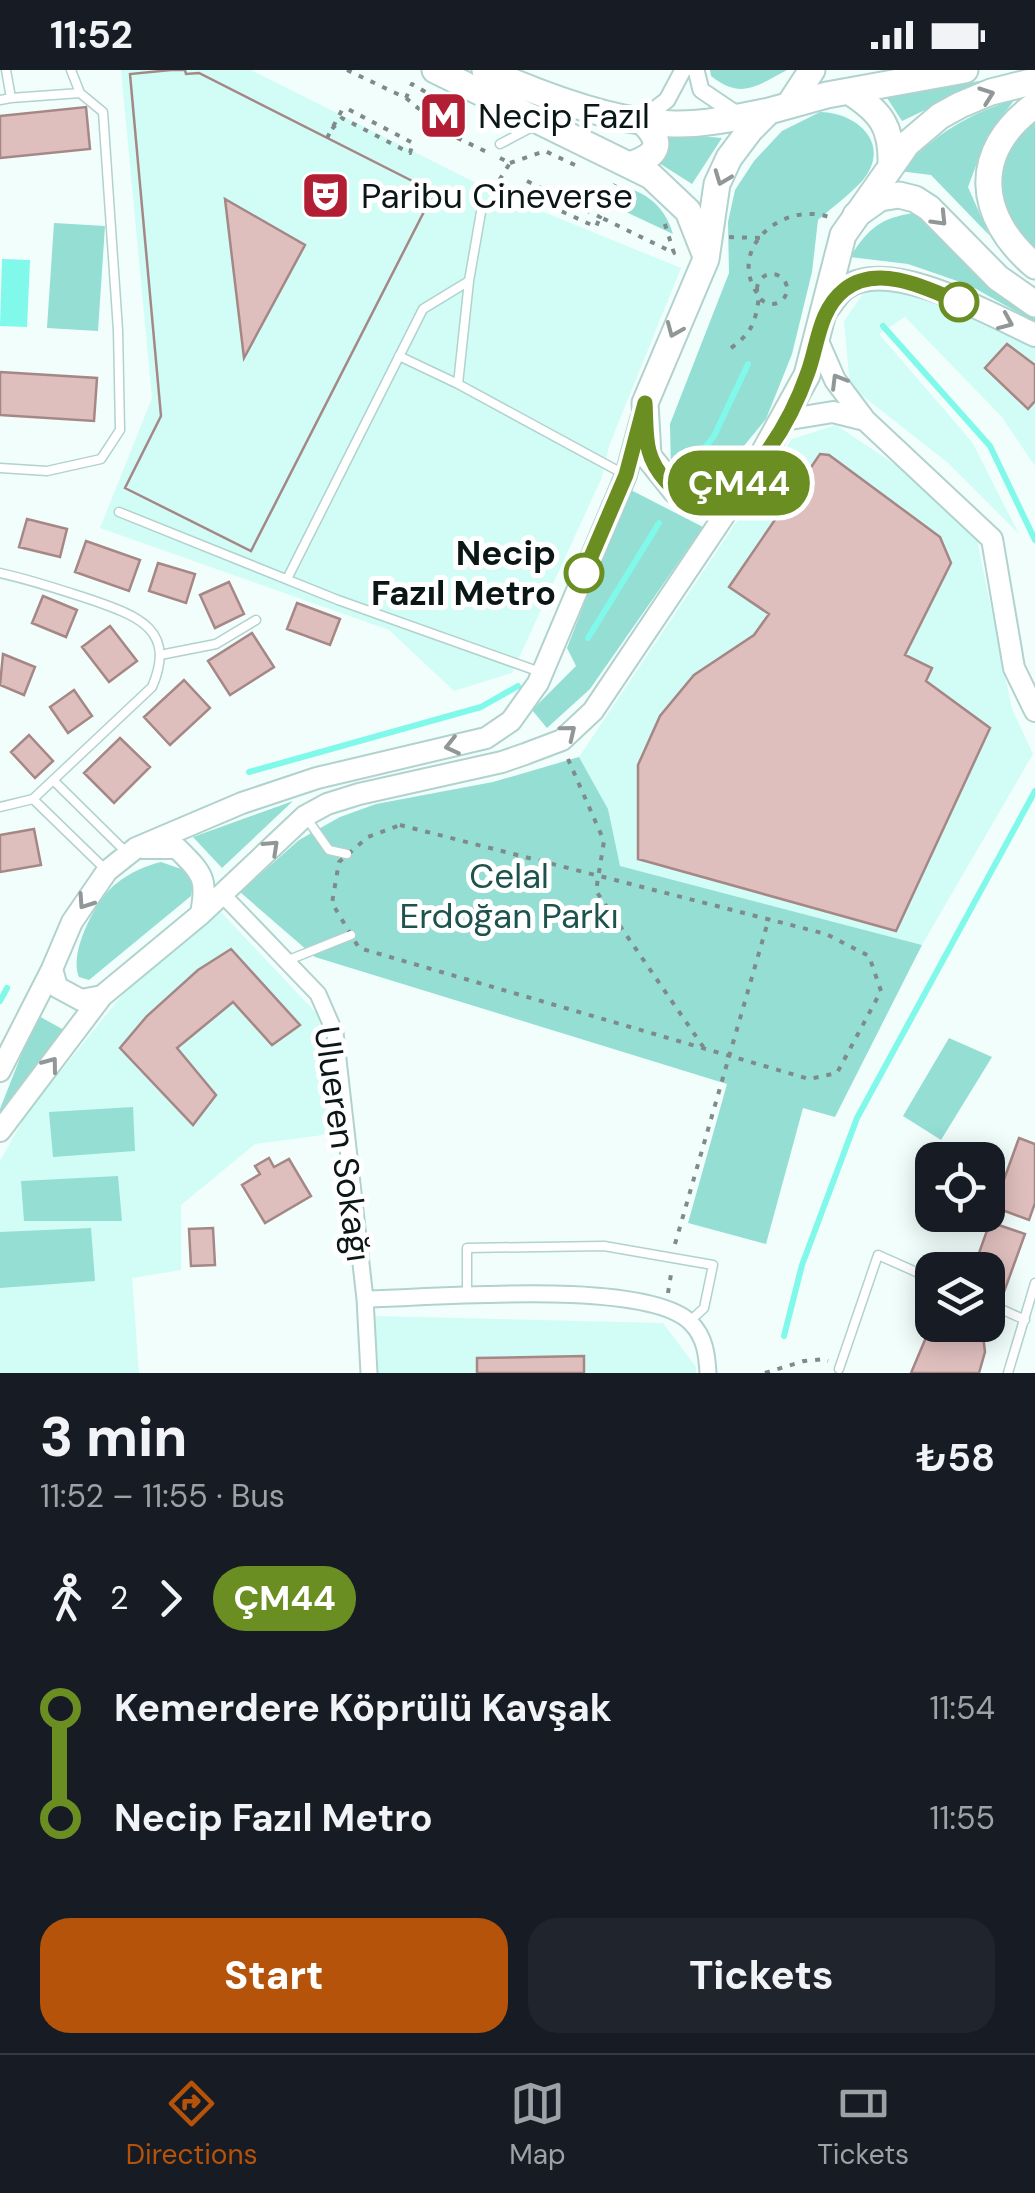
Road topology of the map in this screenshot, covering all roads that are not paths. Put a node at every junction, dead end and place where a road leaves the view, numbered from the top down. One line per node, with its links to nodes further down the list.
1 (6, 70): 12 (lane)
2 (71, 70): 11 (lane)
3 (435, 70): 18 (main road)
4 (484, 70): 17 (main road)
5 (684, 70): 17 (street)
6 (696, 70): 16 (street)
7 (812, 70): 15 (main road)
8 (964, 70): 10 (main road)
9 (1035, 81): 20 (main road, one-way to 9)
10 (850, 92): 15 (main road); 20 (main road)
11 (80, 93): 12 (lane); 36 (lane)
12 (11, 98): 13 (lane)
13 (0, 100)
14 (1035, 105): 25 (main road)
15 (779, 108): 16 (main road); 24 (main road, one-way to 24)
16 (742, 116): 17 (main road)
17 (641, 120): 21 (main road)
18 (542, 122): 19 (lane); 21 (main road)
19 (500, 144)
20 (891, 164): 23 (main road)
21 (628, 177): 24 (main road)
22 (481, 212): 26 (lane)
23 (852, 220): 27 (main road, one-way to 27); 28 (main road)
24 (708, 248): 33 (main road, one-way to 33)
25 (1035, 266)
26 (469, 281): 31 (lane); 32 (lane)
27 (1035, 304)
28 (825, 312): 29 (main road, one-way to 29); 30 (main road)
29 (1035, 335)
30 (817, 339): 34 (main road); 35 (street, one-way to 30)
31 (399, 356): 32 (lane); 41 (lane)
32 (458, 384): 38 (lane)
33 (645, 403): 37 (main road); 38 (street)
34 (784, 420): 35 (street); 37 (main road)
35 (865, 420): 45 (street)
36 (0, 468)
37 (754, 471): 49 (street, one-way to 37)
38 (626, 475): 44 (street)
39 (119, 512): 41 (lane)
40 (0, 573): 43 (lane)
41 (287, 580): 44 (lane)
42 (256, 620): 43 (lane)
43 (160, 654): 46 (lane)
44 (542, 672): 50 (street, one-way to 50)
45 (1035, 711)
46 (53, 780): 47 (lane); 50 (lane)
47 (34, 799): 48 (lane); 52 (lane)
48 (0, 807)
49 (305, 816): 51 (lane); 53 (street, one-way to 49)
50 (132, 851): 52 (street); 54 (street)
51 (347, 854)
52 (106, 871): 57 (street, one-way to 57)
53 (222, 894): 54 (street); 56 (street, Ulueren Sokağı)
54 (200, 914): 58 (street)
55 (352, 935): 56 (lane)
56 (286, 961): 64 (street, Ulueren Sokağı)
57 (52, 970): 58 (street); 59 (street)
58 (102, 996): 60 (street, one-way to 58)
59 (0, 1071)
60 (0, 1130)
61 (915, 1271): 68 (lane)
62 (1035, 1284): 66 (lane)
63 (467, 1297): 64 (street); 67 (street); 67 (lane)
64 (364, 1300): 69 (street, Ulueren Sokağı)
65 (1005, 1311): 66 (lane)
66 (1025, 1320): 71 (lane)
67 (690, 1322): 70 (street)
68 (839, 1369)
69 (369, 1373)
70 (708, 1373)
71 (1008, 1373)

